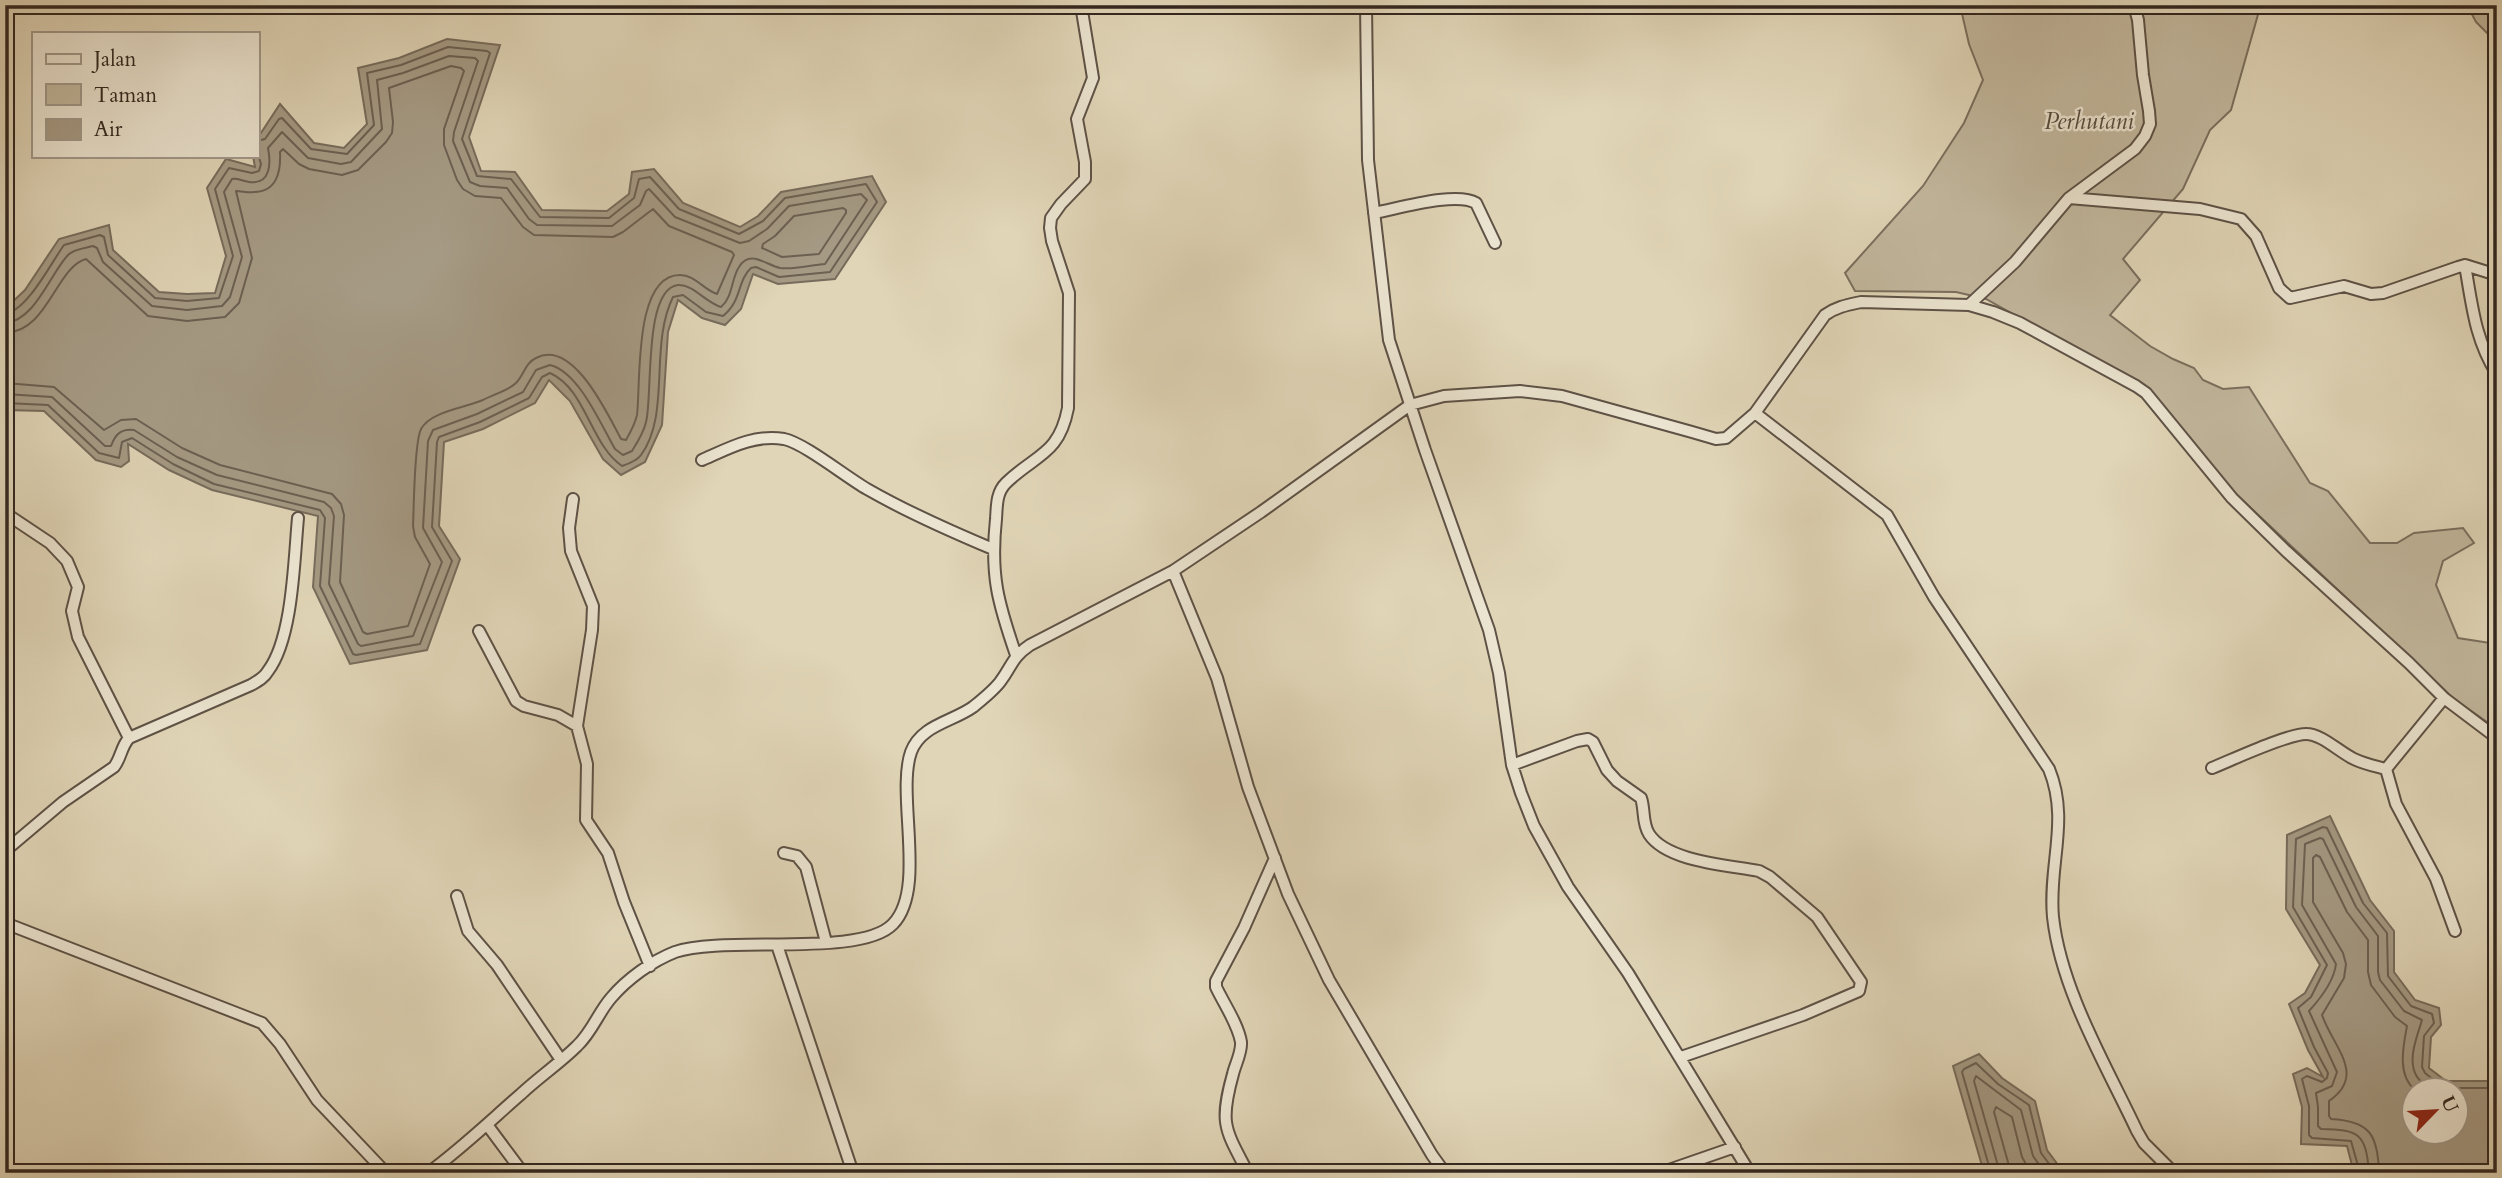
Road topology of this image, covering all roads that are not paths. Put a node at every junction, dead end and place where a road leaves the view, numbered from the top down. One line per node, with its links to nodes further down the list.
1 (1082, 5): 18 (street)
2 (1379, 5): 4 (street)
3 (2134, 5): 5 (street)
4 (1366, 7): 6 (street)
5 (2069, 198): 8 (street); 10 (street)
6 (1374, 213): 7 (street); 12 (street)
7 (1495, 243)
8 (2465, 265): 9 (street); 11 (street)
9 (2497, 275)
10 (1969, 304): 13 (street); 22 (street)
11 (2497, 374)
12 (1410, 405): 13 (street); 19 (street); 26 (street)
13 (1755, 413): 50 (street)
14 (702, 460): 18 (street)
15 (573, 499): 23 (street)
16 (5, 513): 24 (street)
17 (298, 518): 24 (street)
18 (993, 549): 21 (street)
19 (1173, 570): 21 (street); 31 (street)
20 (479, 631): 23 (street)
21 (1016, 655): 35 (street)
22 (2444, 698): 25 (street); 28 (street)
23 (577, 726): 37 (street)
24 (129, 738): 29 (street)
25 (2497, 738)
26 (1512, 765): 38 (street); 38 (street)
27 (2212, 768): 28 (street)
28 (2386, 769): 34 (street)
29 (5, 850)
30 (784, 853): 35 (street)
31 (1275, 858): 46 (street); 47 (street)
32 (457, 897): 39 (street)
33 (5, 923): 42 (street)
34 (2455, 931)
35 (826, 942): 36 (street)
36 (778, 945): 37 (street); 45 (street)
37 (650, 966): 39 (street)
38 (1681, 1057): 41 (street)
39 (561, 1060): 40 (street)
40 (488, 1126): 43 (street); 44 (street)
41 (1735, 1147): 48 (street); 49 (street)
42 (386, 1173)
43 (428, 1173)
44 (523, 1173)
45 (853, 1173)
46 (1248, 1173)
47 (1445, 1173)
48 (1660, 1173)
49 (1750, 1173)
50 (2174, 1173)

